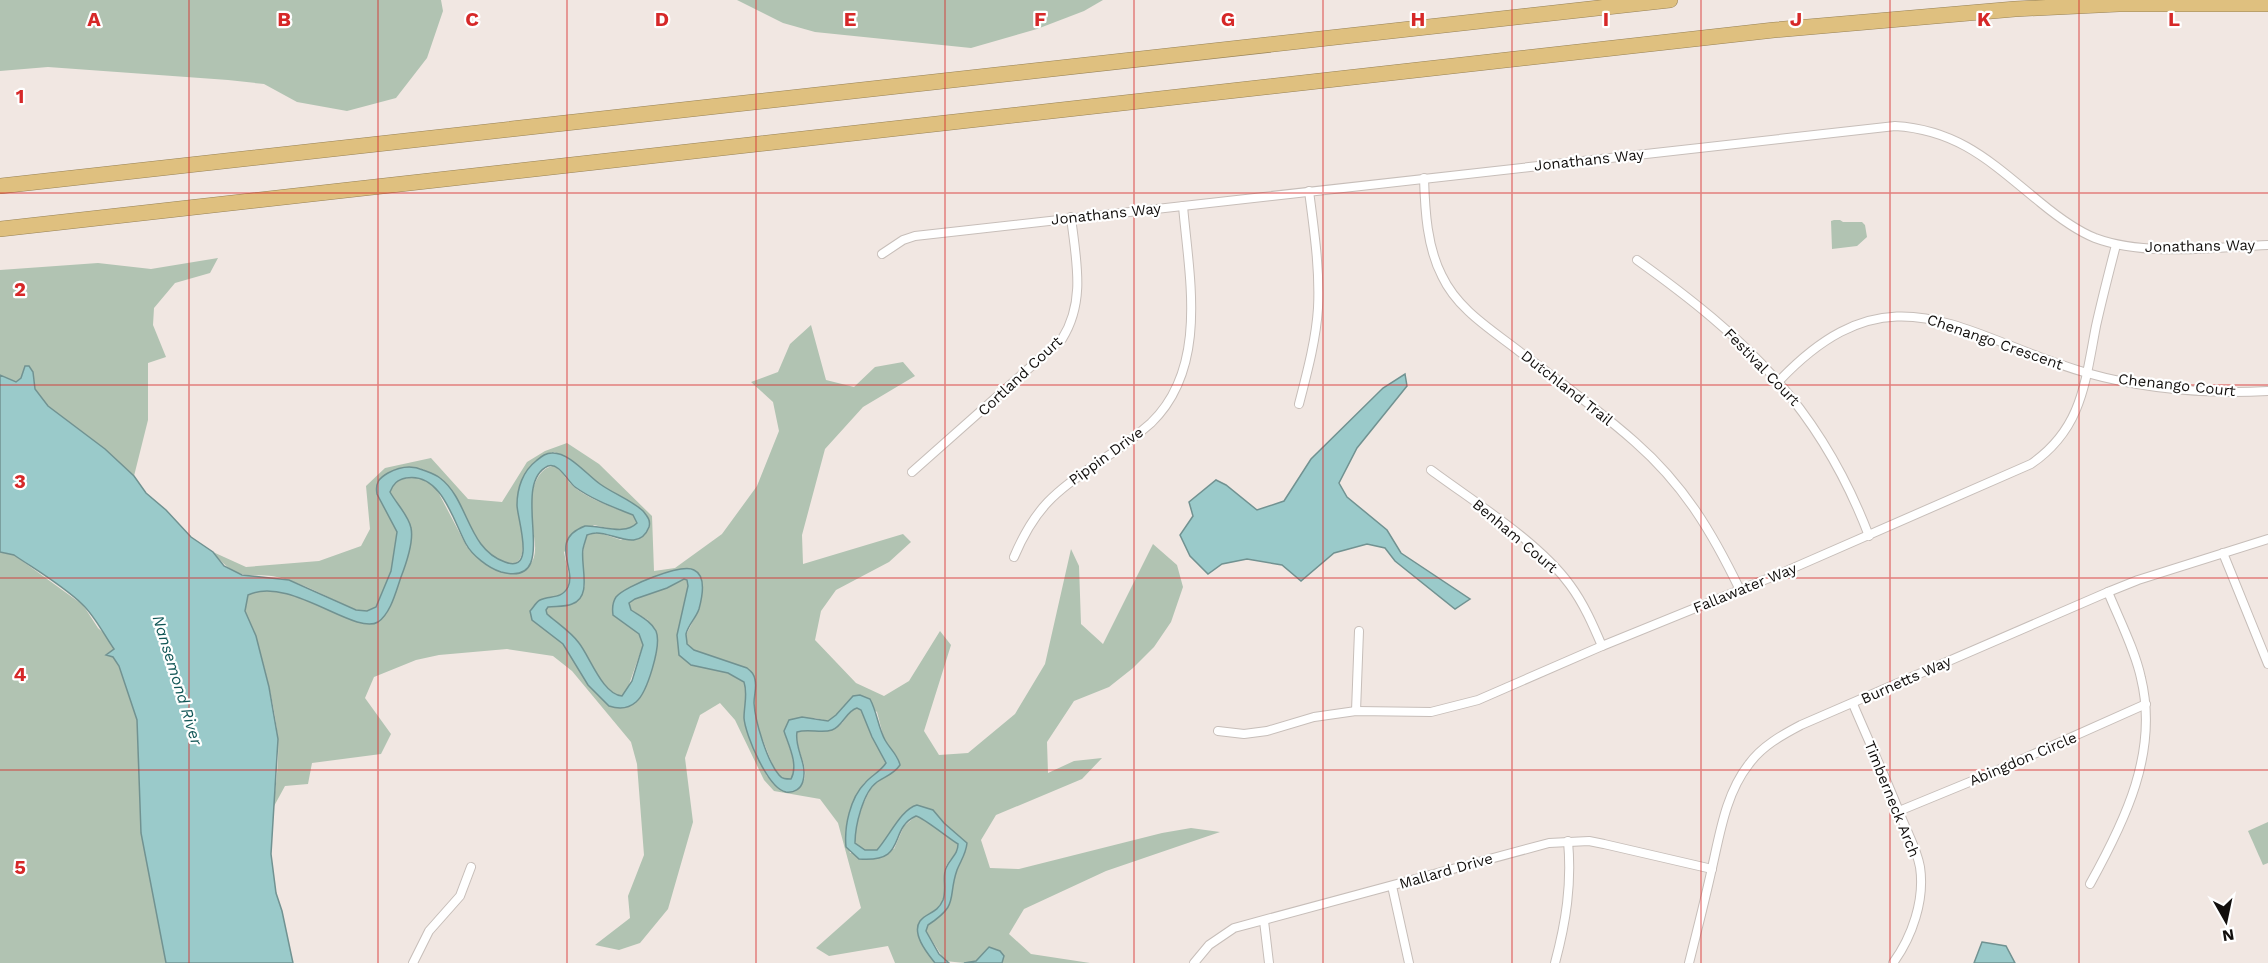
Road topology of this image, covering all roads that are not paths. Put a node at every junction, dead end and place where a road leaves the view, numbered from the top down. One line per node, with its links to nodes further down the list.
1 (1670, 0): 4 (highway)
2 (2268, 4): 8 (highway)
3 (1424, 178): 5 (street, Jonathans Way); 10 (street, Jonathans Way); 23 (street, Dutchland Trail)
4 (0, 186)
5 (1309, 191): 6 (street, Jonathans Way); 16 (street)
6 (1183, 206): 7 (street, Jonathans Way); 22 (street, Pippin Drive)
7 (1071, 218): 11 (street, Jonathans Way); 18 (street, Cortland Court)
8 (0, 229)
9 (2268, 244): 10 (street, Jonathans Way)
10 (2116, 245): 13 (street, Fallawater Way)
11 (882, 254)
12 (1637, 260): 14 (street, Festival Court)
13 (2087, 373): 14 (street, Chenango Crescent); 15 (street, Chenango Court); 19 (street, Fallawater Way)
14 (1779, 381): 19 (street, Festival Court)
15 (2268, 391)
16 (1299, 404)
17 (1431, 470): 26 (street, Benham Court)
18 (912, 472)
19 (1869, 536): 23 (street, Fallawater Way)
20 (2268, 539): 21 (street, Burnetts Way)
21 (2223, 553): 24 (street, Burnetts Way); 27 (street)
22 (1014, 557)
23 (1740, 590): 26 (street, Fallawater Way)
24 (2108, 592): 28 (street, Burnetts Way); 29 (street)
25 (1359, 631): 30 (street)
26 (1602, 646): 30 (street, Fallawater Way)
27 (2268, 664)
28 (1853, 704): 32 (street, Timberneck Arch); 35 (street, Burnetts Way)
29 (2146, 704): 32 (street, Abingdon Circle); 36 (street)
30 (1356, 711): 31 (street, Fallawater Way)
31 (1218, 731)
32 (1899, 811): 45 (street, Timberneck Arch)
33 (1568, 842): 35 (street, Mallard Drive); 37 (street, Mallard Drive); 43 (street)
34 (471, 867): 39 (street)
35 (1712, 868): 44 (street, Burnetts Way)
36 (2090, 884)
37 (1392, 886): 38 (street, Mallard Drive); 42 (street)
38 (1264, 921): 40 (street, Mallard Drive); 41 (street)
39 (413, 963)
40 (1194, 963)
41 (1269, 963)
42 (1409, 963)
43 (1555, 963)
44 (1689, 963)
45 (1893, 963)

